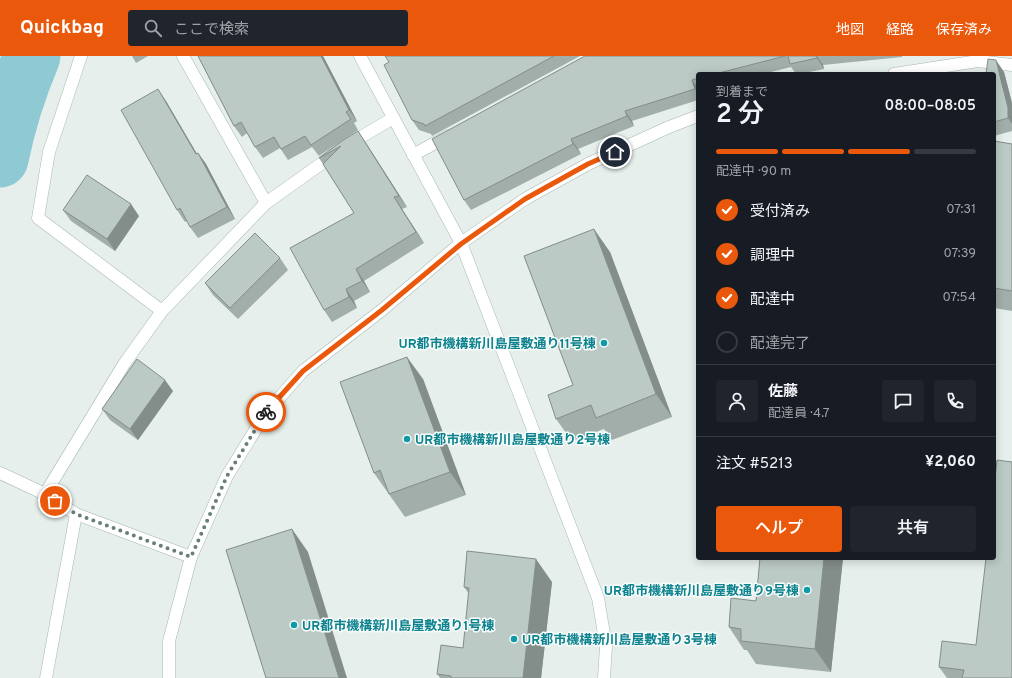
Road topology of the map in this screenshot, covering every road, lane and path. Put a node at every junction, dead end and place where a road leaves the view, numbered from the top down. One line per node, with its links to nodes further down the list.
1 (81, 56): 13 (street)
2 (183, 56): 11 (street)
3 (360, 56): 8 (street)
4 (978, 58): 5 (street); 6 (street)
5 (1012, 65)
6 (904, 72)
7 (696, 117): 12 (street)
8 (393, 118): 10 (street); 11 (street)
9 (461, 129): 10 (street)
10 (414, 155): 12 (street)
11 (266, 203): 13 (street)
12 (461, 244): 17 (street); 20 (street)
13 (162, 311): 15 (street)
14 (0, 473): 15 (street)
15 (45, 494): 16 (street)
16 (76, 514): 17 (street); 18 (street)
17 (191, 557): 19 (street)
18 (46, 678)
19 (169, 678)
20 (604, 678)

